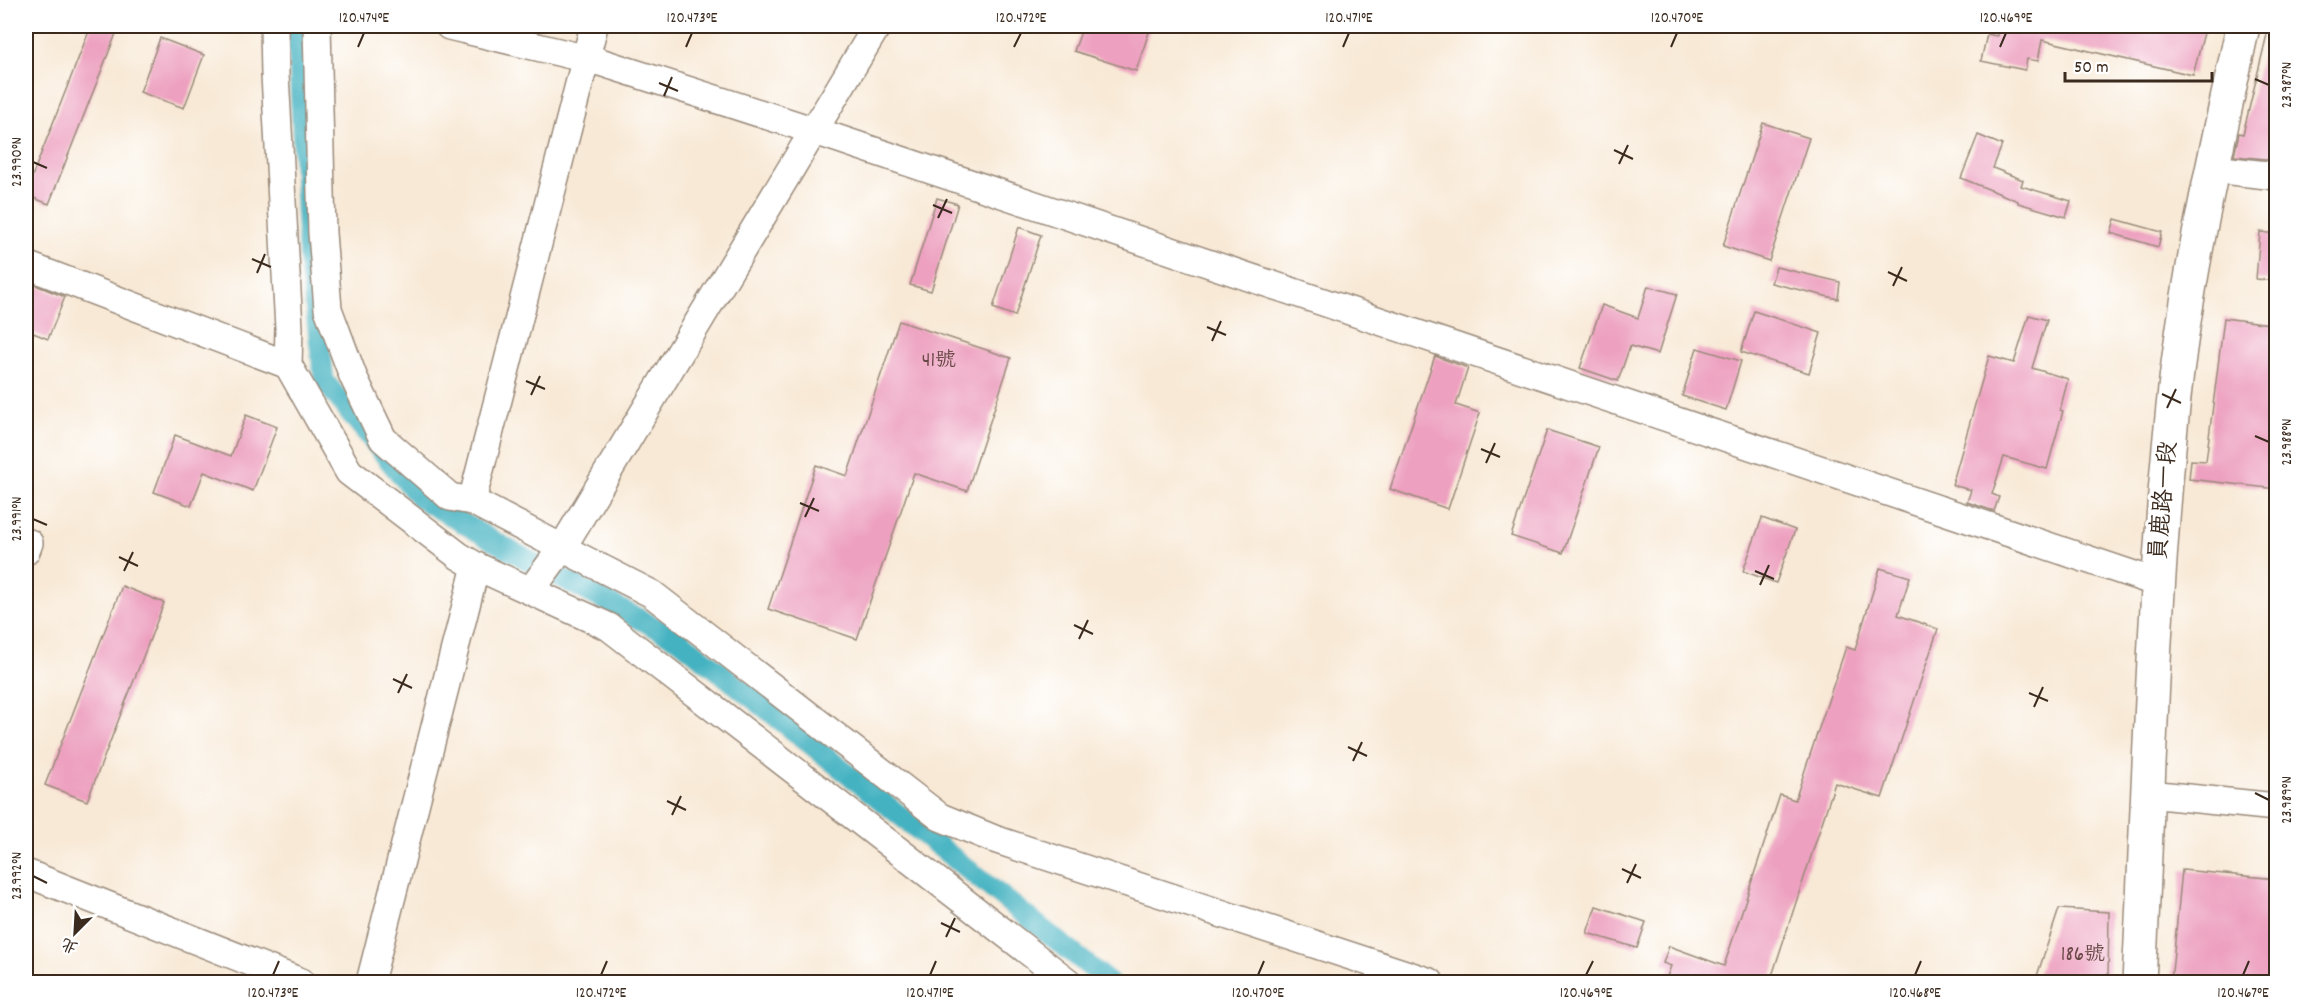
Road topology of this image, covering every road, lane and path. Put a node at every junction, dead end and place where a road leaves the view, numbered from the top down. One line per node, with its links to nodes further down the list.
1 (274, 26): 12 (lane)
2 (317, 26): 13 (lane)
3 (449, 26): 7 (lane)
4 (594, 26): 7 (lane)
5 (877, 26): 8 (lane)
6 (2243, 26): 9 (main road, 員鹿路一段)
7 (585, 58): 8 (lane); 13 (lane)
8 (814, 130): 15 (lane); 18 (lane)
9 (2213, 169): 10 (lane); 18 (main road, 員鹿路一段)
10 (2277, 176)
11 (26, 265): 12 (lane)
12 (288, 365): 17 (lane)
13 (471, 501): 15 (lane)
14 (26, 542): 16 (lane)
15 (562, 548): 19 (lane); 26 (lane)
16 (26, 551)
17 (476, 566): 19 (lane); 24 (lane)
18 (2158, 583): 20 (main road, 員鹿路一段)
19 (531, 590): 25 (lane)
20 (2149, 794): 21 (lane); 27 (main road, 員鹿路一段)
21 (2277, 807)
22 (26, 873): 23 (lane)
23 (301, 982)
24 (370, 982)
25 (1068, 982)
26 (1430, 982)
27 (2139, 982)

